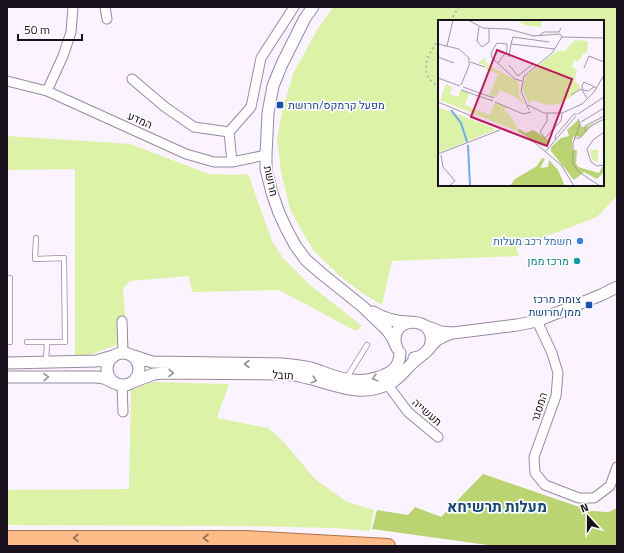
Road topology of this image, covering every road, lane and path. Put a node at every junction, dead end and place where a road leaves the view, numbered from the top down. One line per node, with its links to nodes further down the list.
1 (73, 7): 12 (street)
2 (105, 7): 6 (street)
3 (294, 7): 13 (street)
4 (313, 7): 14 (street, חרושת)
5 (459, 7): 7 (path)
6 (108, 19)
7 (451, 20)
8 (438, 40): 11 (path)
9 (132, 79): 13 (street)
10 (7, 81): 12 (street, המדע)
11 (438, 86)
12 (47, 91): 15 (street, המדע)
13 (229, 132): 15 (street)
14 (266, 155): 15 (street, המדע); 19 (street, חרושת)
15 (232, 162)
16 (36, 238): 27 (lane)
17 (10, 278): 25 (lane)
18 (617, 287): 21 (street)
19 (362, 306): 22 (street, חרושת); 29 (street, חרושת)
20 (122, 321): 31 (street)
21 (537, 321): 24 (street); 42 (street, המסגר)
22 (410, 322): 23 (street); 29 (street)
23 (425, 326): 24 (street); 30 (street)
24 (453, 333): 30 (street)
25 (7, 342)
26 (27, 342): 27 (lane)
27 (47, 342): 34 (lane)
28 (367, 345): 36 (lane)
29 (399, 350): 30 (street); 36 (street, תובל, one-way to 36)
30 (425, 352): 39 (street, תובל)
31 (118, 354): 32 (street); 34 (street); 38 (street)
32 (134, 356): 36 (street, תובל, one-way to 32); 37 (street)
33 (7, 362): 34 (street)
34 (46, 362)
35 (7, 377): 38 (street, one-way to 38)
36 (346, 379)
37 (133, 382): 38 (street); 39 (street, תובל, one-way to 39)
38 (118, 384): 40 (street)
39 (387, 384): 41 (street, תעשייה)
40 (123, 412)
41 (438, 437)
42 (617, 467)
43 (7, 538): 44 (highway, one-way to 43)
44 (388, 546)

